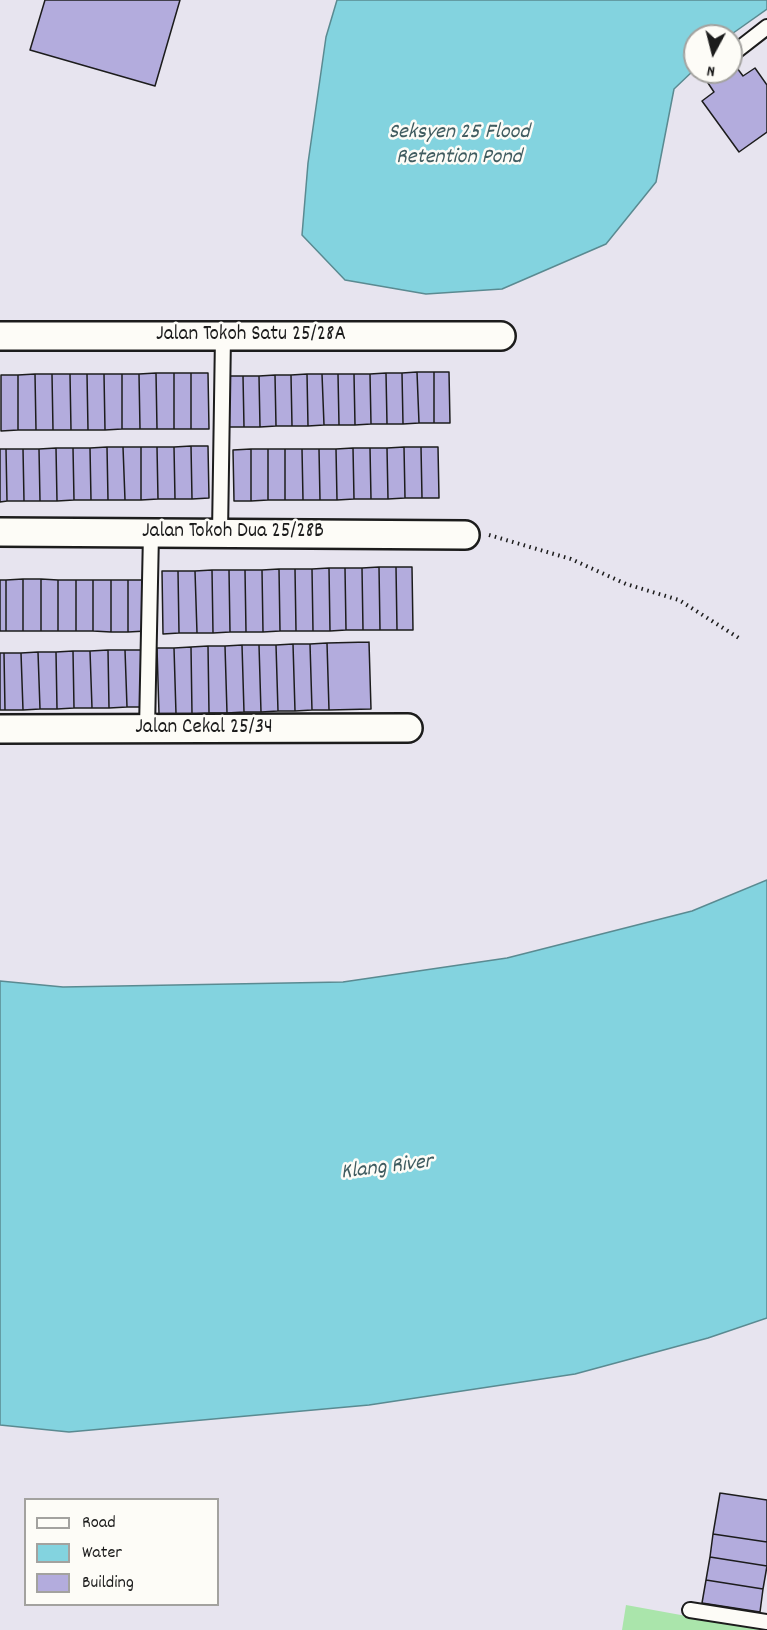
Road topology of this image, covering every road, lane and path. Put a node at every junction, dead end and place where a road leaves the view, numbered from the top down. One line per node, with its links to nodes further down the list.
1 (767, 27): 2 (lane)
2 (743, 45)
3 (0, 336): 4 (street, Jalan Tokoh Satu 25/28A)
4 (223, 336): 5 (street, Jalan Tokoh Satu 25/28A); 8 (lane)
5 (501, 336)
6 (0, 532): 7 (street, Jalan Tokoh Dua 25/28B)
7 (152, 533): 8 (street, Jalan Tokoh Dua 25/28B); 13 (lane)
8 (220, 533): 9 (street, Jalan Tokoh Dua 25/28B)
9 (465, 535): 10 (path)
10 (742, 640)
11 (408, 728): 13 (street, Jalan Cekal 25/34)
12 (0, 729): 13 (street, Jalan Cekal 25/34)
13 (147, 729)
14 (690, 1610): 15 (lane)
15 (767, 1622)

